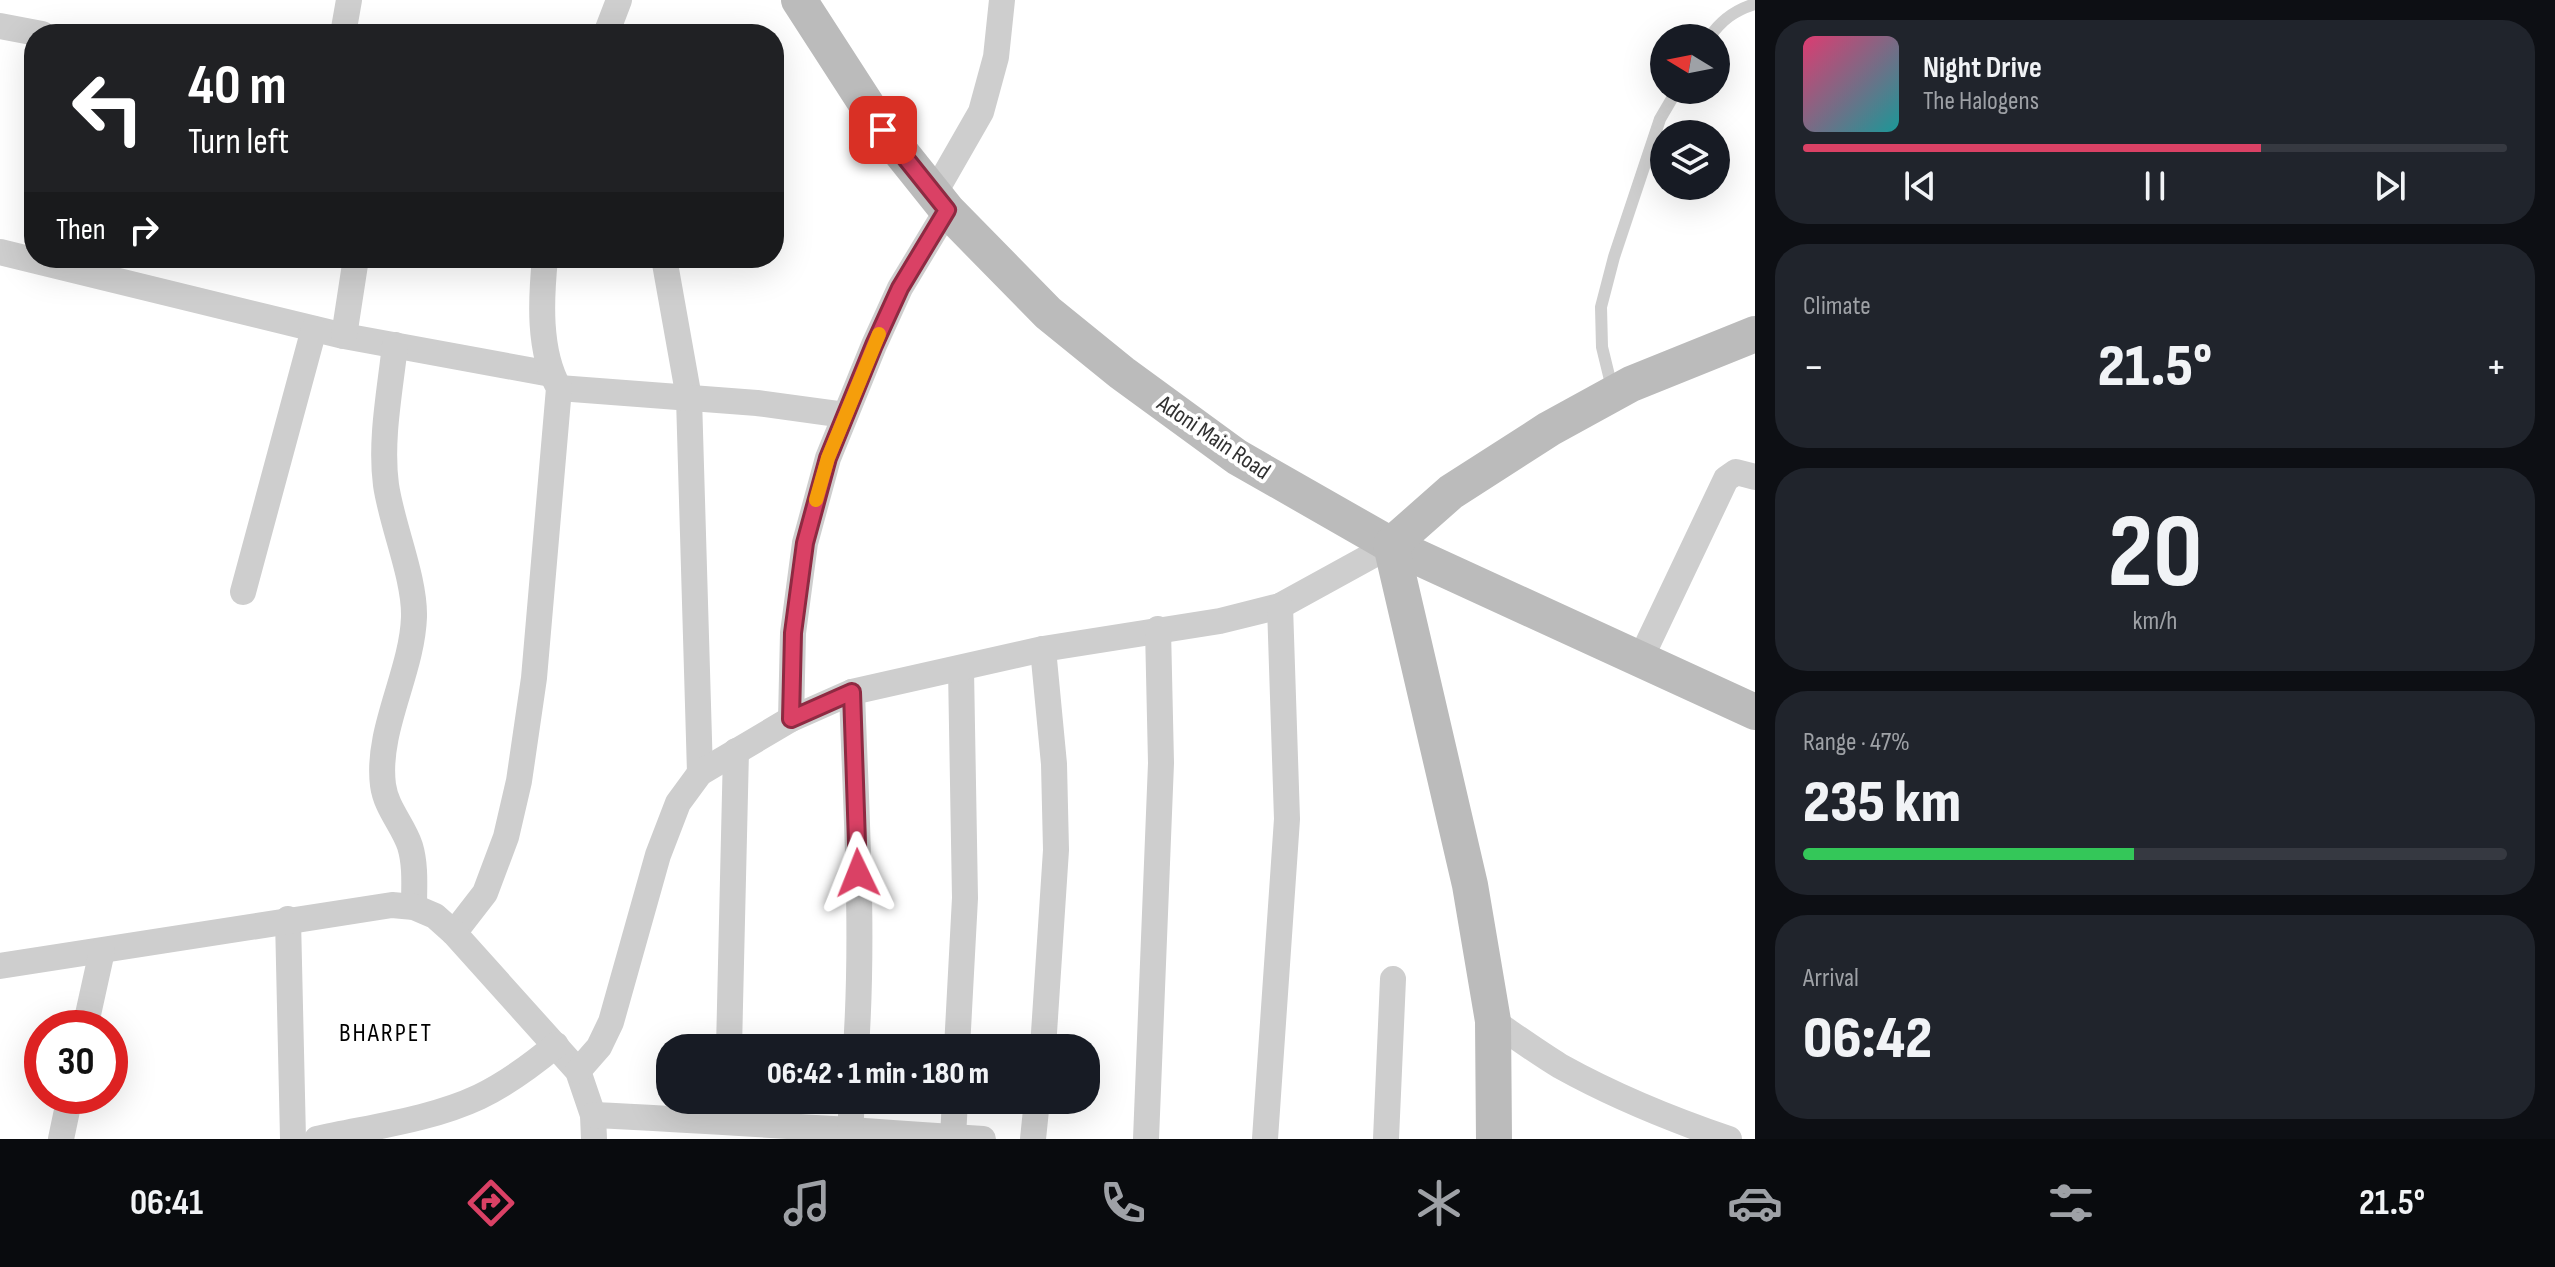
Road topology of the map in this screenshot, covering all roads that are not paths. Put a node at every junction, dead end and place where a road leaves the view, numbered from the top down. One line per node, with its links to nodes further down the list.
1 (349, 0): 6 (street)
2 (619, 0): 7 (street)
3 (799, 0): 12 (street, Adoni Main Road)
4 (1002, 0): 12 (street)
5 (1755, 4): 8 (lane)
6 (345, 24)
7 (610, 24)
8 (1719, 24)
9 (0, 26): 10 (street)
10 (24, 31)
11 (1670, 104): 24 (lane)
12 (940, 202): 26 (street); 28 (street, Adoni Main Road)
13 (0, 252): 14 (street)
14 (24, 258)
15 (65, 268): 19 (street)
16 (354, 268): 21 (street)
17 (545, 268): 23 (street)
18 (666, 268): 25 (street)
19 (314, 329): 21 (street); 29 (street)
20 (1755, 334): 24 (street)
21 (344, 336): 22 (street)
22 (395, 345): 23 (street); 40 (street)
23 (555, 381): 25 (street); 42 (street)
24 (1613, 395): 28 (street)
25 (689, 398): 26 (street); 39 (street)
26 (845, 415): 37 (street)
27 (1755, 477): 33 (street)
28 (1391, 545): 30 (street); 33 (street, Adoni Main Road); 47 (street)
29 (243, 592)
30 (1280, 606): 31 (street); 70 (street)
31 (1158, 629): 32 (street); 69 (street)
32 (1043, 649): 34 (street); 51 (street)
33 (1640, 660): 36 (street, Adoni Main Road)
34 (961, 669): 35 (street); 50 (street)
35 (852, 692): 37 (street); 49 (street)
36 (1755, 712)
37 (791, 719): 38 (street)
38 (736, 751): 39 (street); 48 (street)
39 (700, 773): 53 (street)
40 (414, 907): 41 (street); 42 (street)
41 (288, 919): 43 (street); 65 (street)
42 (454, 933): 52 (street)
43 (102, 951): 44 (street); 46 (street)
44 (0, 966)
45 (1393, 979): 71 (street)
46 (89, 1010)
47 (1493, 1021): 72 (street); 73 (street)
48 (729, 1034)
49 (857, 1034)
50 (958, 1034)
51 (1044, 1034)
52 (556, 1045): 53 (street); 66 (street)
53 (578, 1071): 60 (street)
54 (66, 1114): 64 (street)
55 (695, 1114): 60 (street)
56 (749, 1114): 61 (street)
57 (851, 1114): 61 (street)
58 (954, 1114): 63 (street)
59 (1036, 1114): 68 (street)
60 (593, 1127)
61 (850, 1132): 62 (street)
62 (886, 1136): 63 (street)
63 (953, 1137): 67 (street)
64 (61, 1139)
65 (293, 1139)
66 (317, 1139)
67 (983, 1139)
68 (1033, 1139)
69 (1146, 1139)
70 (1265, 1139)
71 (1386, 1139)
72 (1494, 1139)
73 (1729, 1139)

